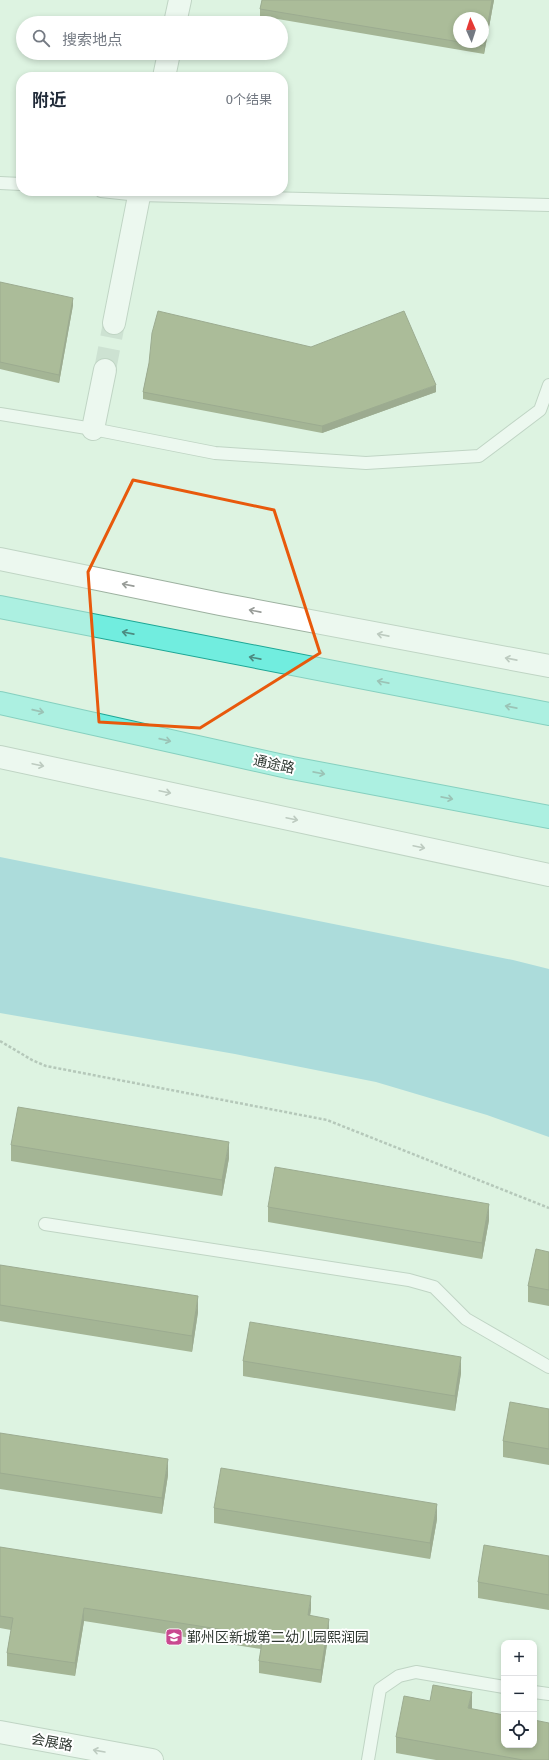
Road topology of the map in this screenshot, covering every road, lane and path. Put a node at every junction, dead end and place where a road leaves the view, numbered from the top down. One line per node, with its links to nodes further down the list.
1 (180, 0): 2 (main road)
2 (177, 16)
3 (168, 60): 4 (main road)
4 (165, 72)
5 (0, 183): 6 (lane)
6 (16, 184)
7 (139, 196): 10 (main road)
8 (242, 196): 9 (lane)
9 (549, 205)
10 (114, 323)
11 (105, 370): 14 (main road)
12 (549, 385): 14 (lane)
13 (0, 414): 14 (lane)
14 (93, 429)
15 (0, 559): 17 (main road, one-way to 15)
16 (0, 607): 19 (main road, one-way to 16)
17 (549, 666)
18 (0, 703): 21 (main road, 通途路, one-way to 21)
19 (549, 714)
20 (0, 757): 22 (main road, one-way to 22)
21 (549, 818)
22 (549, 875)
23 (0, 1041): 24 (path)
24 (549, 1208)
25 (45, 1224): 26 (lane)
26 (549, 1367)
27 (501, 1686): 32 (lane)
28 (537, 1692): 29 (lane)
29 (549, 1694)
30 (0, 1732): 31 (main road, 会展路, one-way to 30)
31 (152, 1760)
32 (368, 1760)

